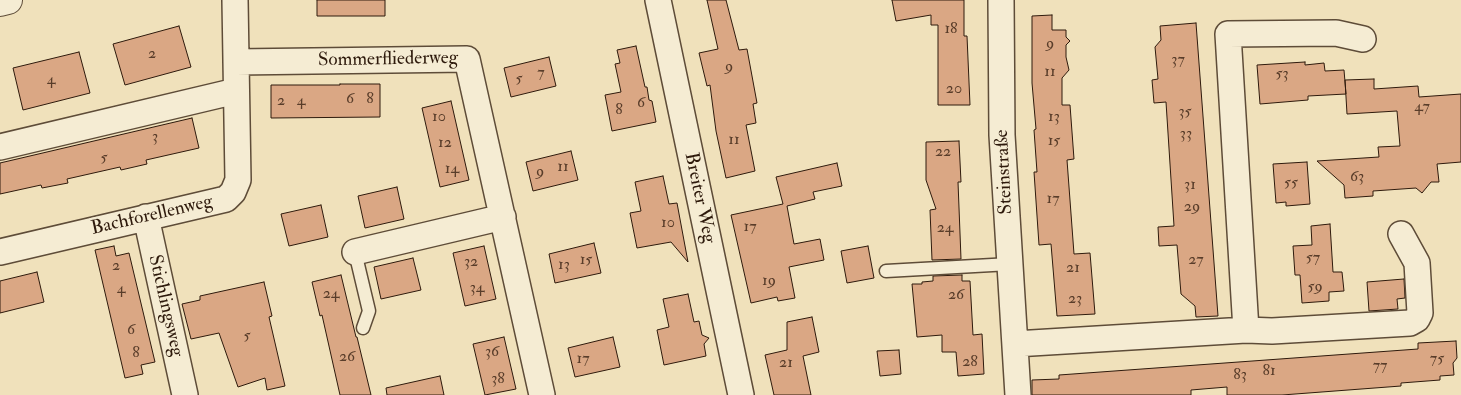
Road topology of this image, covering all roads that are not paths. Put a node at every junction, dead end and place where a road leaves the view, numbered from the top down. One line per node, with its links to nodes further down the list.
1 (8, 0): 5 (street)
2 (234, 0): 7 (street, Bachforellenweg)
3 (658, 0): 22 (street, Breiter Weg)
4 (1000, 0): 15 (street, Steinstraße)
5 (0, 2)
6 (1363, 39): 18 (street)
7 (236, 62): 8 (street, Bachforellenweg); 11 (street, Sommerfliederweg)
8 (236, 91): 9 (street); 10 (street, Bachforellenweg)
9 (0, 147)
10 (146, 218): 13 (street, Bachforellenweg); 20 (street, Stichlingsweg)
11 (503, 218): 14 (street); 21 (street, Sommerfliederweg)
12 (1401, 234): 18 (street)
13 (0, 252)
14 (355, 252): 17 (lane)
15 (1010, 264): 16 (lane); 19 (street, Steinstraße)
16 (886, 271)
17 (363, 328)
18 (1246, 330): 19 (street)
19 (1015, 344): 23 (street, Steinstraße)
20 (185, 395)
21 (542, 395)
22 (741, 395)
23 (1018, 395)

